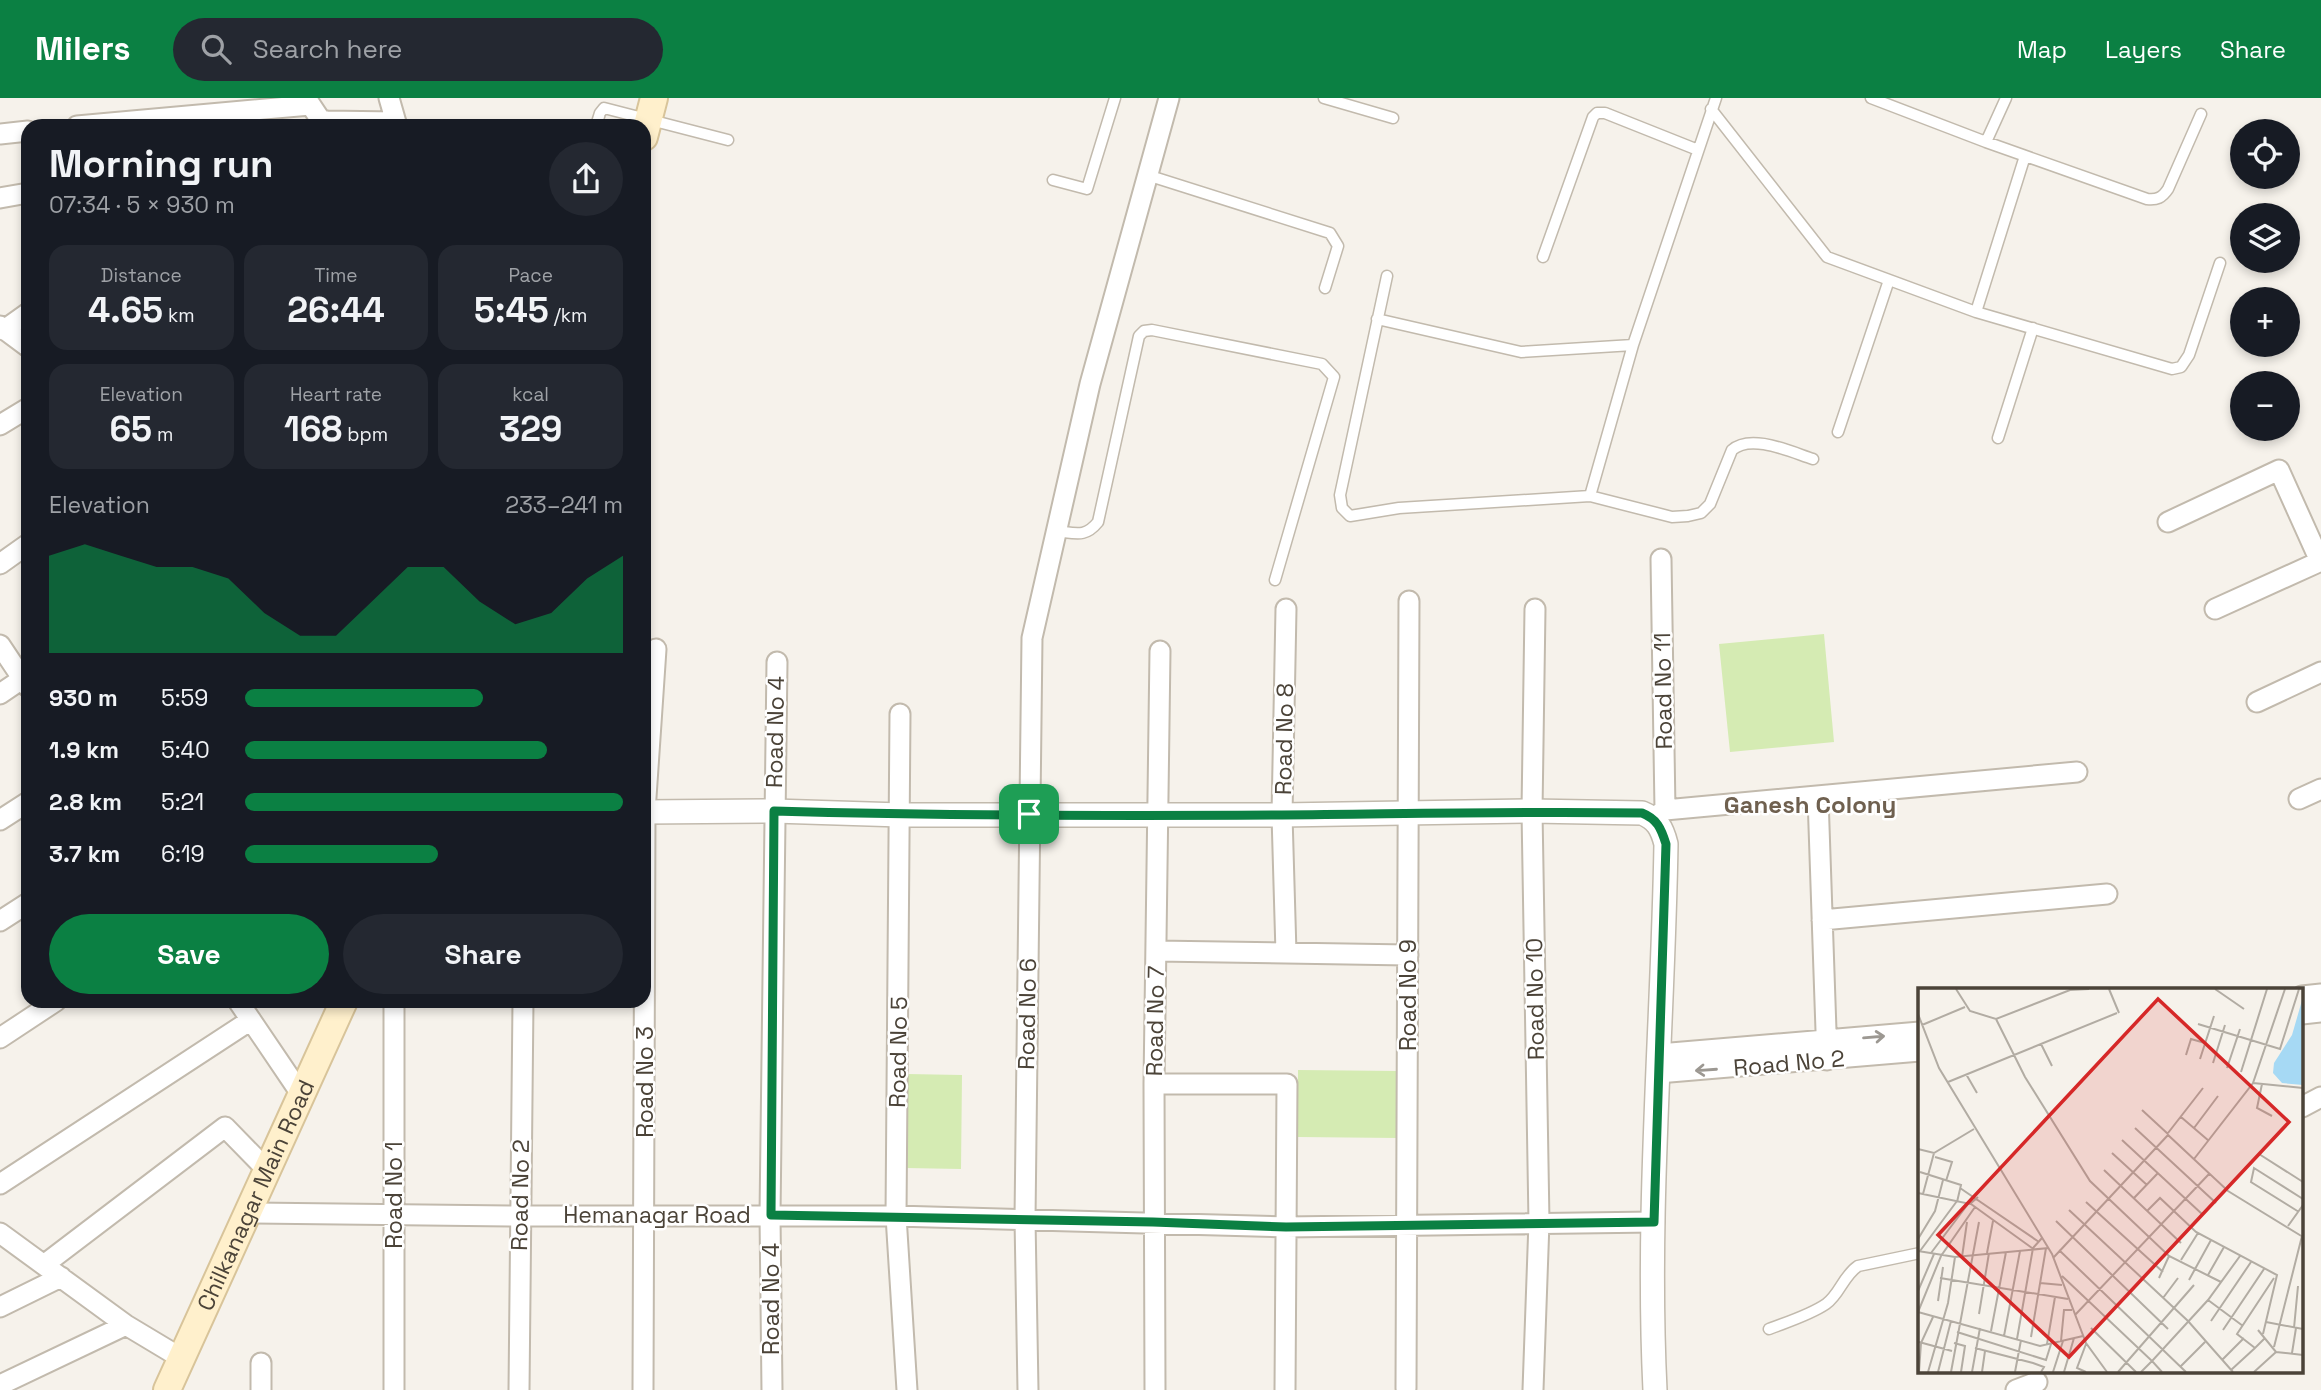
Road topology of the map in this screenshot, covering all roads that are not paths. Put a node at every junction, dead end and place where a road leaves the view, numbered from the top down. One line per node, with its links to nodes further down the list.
1 (389, 98): 14 (street)
2 (1115, 98): 25 (lane)
3 (1168, 98): 24 (street, Road No 6)
4 (1324, 98): 11 (lane)
5 (1716, 98): 9 (lane)
6 (1871, 98): 21 (lane)
7 (2006, 98): 21 (lane)
8 (308, 102): 12 (street); 13 (street)
9 (1711, 109): 22 (lane); 31 (lane)
10 (2201, 114): 23 (lane)
11 (1393, 118)
12 (144, 119)
13 (321, 119)
14 (395, 119)
15 (598, 119): 16 (lane)
16 (649, 119)
17 (651, 120): 20 (lane)
18 (21, 132): 19 (street)
19 (0, 134)
20 (728, 140)
21 (1986, 142): 23 (lane)
22 (1698, 150): 28 (lane); 39 (lane)
23 (2025, 156): 33 (lane)
24 (1147, 175): 32 (lane); 47 (street, Road No 6)
25 (1052, 180)
26 (21, 194): 27 (street)
27 (0, 198)
28 (1543, 257)
29 (2221, 262): 37 (lane)
30 (1387, 276): 35 (lane)
31 (1889, 280): 33 (lane); 42 (lane)
32 (1325, 288)
33 (1976, 312): 37 (lane)
34 (21, 317): 36 (street)
35 (1377, 319): 39 (lane); 45 (lane)
36 (2, 328): 38 (street)
37 (2033, 328): 43 (lane)
38 (21, 341)
39 (1633, 345): 45 (lane)
40 (21, 412): 41 (street)
41 (0, 425)
42 (1838, 432)
43 (1998, 439)
44 (1813, 459): 45 (lane)
45 (1590, 496)
46 (2168, 522): 50 (street)
47 (1056, 531): 52 (lane); 77 (street, Road No 6)
48 (21, 549): 51 (street)
49 (1661, 559): 79 (street, Road No 11)
50 (2321, 561): 55 (street)
51 (0, 564)
52 (1275, 580)
53 (1409, 601): 76 (street, Road No 9)
54 (1535, 609): 74 (street, Road No 10)
55 (2215, 609)
56 (1286, 610): 81 (street, Road No 8)
57 (0, 645): 62 (street)
58 (656, 649): 67 (street, Road No 3)
59 (1160, 651): 78 (street, Road No 7)
60 (777, 662): 73 (street, Road No 4)
61 (2321, 672): 65 (street)
62 (21, 673)
63 (21, 683): 64 (street)
64 (0, 694)
65 (2257, 702)
66 (900, 714): 80 (street, Road No 5)
67 (651, 723)
68 (2077, 772): 70 (street)
69 (2321, 789): 71 (street)
70 (1818, 797): 79 (street); 85 (street)
71 (2299, 799)
72 (21, 806): 82 (street)
73 (774, 811): 75 (street); 80 (street); 111 (street, Road No 4)
74 (1532, 811): 76 (street); 79 (street); 116 (street, Road No 10)
75 (651, 812)
76 (1409, 812): 81 (street); 89 (street, Road No 9)
77 (1029, 814): 78 (street); 80 (street); 114 (street, Road No 6)
78 (1158, 814): 81 (street); 87 (street, Road No 7)
79 (1659, 814): 101 (street)
80 (901, 815): 113 (street, Road No 5)
81 (1282, 815): 88 (street, Road No 8)
82 (0, 820)
83 (2107, 894): 85 (street)
84 (21, 907): 86 (street)
85 (1822, 920): 99 (street)
86 (0, 921)
87 (1156, 951): 88 (street); 102 (street, Road No 7)
88 (1286, 953): 89 (street)
89 (1408, 955): 118 (street, Road No 9)
90 (45, 1008): 98 (street)
91 (243, 1008): 96 (street)
92 (341, 1008): 103 (main road, Chilkanagar Main Road)
93 (394, 1008): 109 (street, Road No 1)
94 (523, 1008): 112 (street, Road No 2)
95 (645, 1008): 110 (street, Road No 3)
96 (251, 1020): 103 (street); 107 (street)
97 (1918, 1032): 99 (street, one-way to 97)
98 (0, 1038)
99 (1827, 1051): 100 (street, Road No 2); 101 (street)
100 (1918, 1051)
101 (1659, 1064): 117 (street)
102 (1154, 1084): 115 (street, Road No 7); 119 (street)
103 (301, 1094): 106 (main road, Chilkanagar Main Road)
104 (2321, 1097): 105 (street)
105 (2304, 1106)
106 (267, 1170): 108 (main road, Chilkanagar Main Road); 122 (street)
107 (0, 1184)
108 (247, 1213): 109 (street, Hemanagar Road); 127 (main road, Chilkanagar Main Road)
109 (394, 1213): 112 (street, Hemanagar Road); 134 (street, Road No 1)
110 (645, 1215): 111 (street, Hemanagar Road); 112 (street, Hemanagar Road); 136 (street, Road No 3)
111 (771, 1215): 113 (street, Hemanagar Road); 137 (street, Road No 4)
112 (519, 1216): 135 (street, Road No 2)
113 (896, 1216): 114 (street, Hemanagar Road); 138 (street, Road No 5)
114 (1025, 1219): 115 (street, Hemanagar Road); 139 (street, Road No 6)
115 (1153, 1222): 119 (street, Hemanagar Road); 140 (street, Road No 7)
116 (1539, 1222): 117 (street, Hemanagar Road); 118 (street, Hemanagar Road); 142 (street, Road No 10)
117 (1654, 1222): 143 (street)
118 (1406, 1226): 119 (street, Hemanagar Road); 131 (street, Road No 9)
119 (1286, 1227): 141 (street)
120 (0, 1233): 122 (street)
121 (1918, 1253): 126 (lane)
122 (45, 1264): 123 (street)
123 (61, 1277): 124 (street); 125 (street)
124 (0, 1307)
125 (126, 1325): 127 (street); 130 (street)
126 (1769, 1329)
127 (181, 1358): 132 (main road, Chilkanagar Main Road)
128 (261, 1363): 133 (street)
129 (2037, 1382): 144 (street)
130 (0, 1385)
131 (1406, 1388)
132 (167, 1390)
133 (261, 1390)
134 (394, 1390)
135 (519, 1390)
136 (643, 1390)
137 (772, 1390)
138 (907, 1390)
139 (1028, 1390)
140 (1155, 1390)
141 (1284, 1390)
142 (1533, 1390)
143 (1655, 1390)
144 (2016, 1390)

